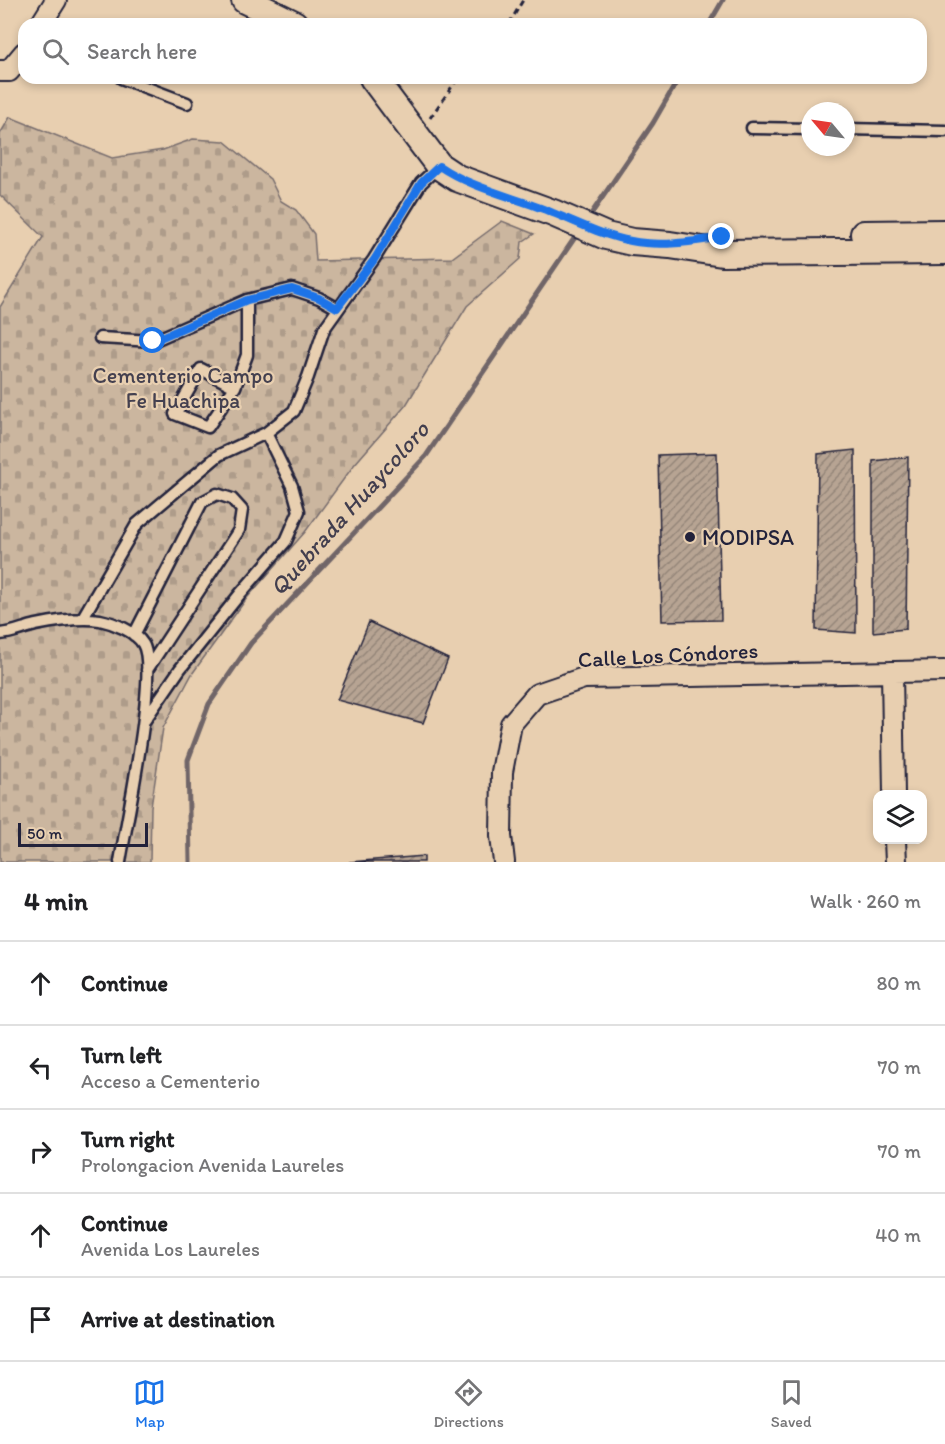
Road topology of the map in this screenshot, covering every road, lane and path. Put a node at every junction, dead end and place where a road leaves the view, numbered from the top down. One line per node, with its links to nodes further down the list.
1 (56, 0): 4 (street)
2 (245, 0): 5 (street)
3 (524, 0): 6 (path)
4 (45, 18)
5 (283, 18)
6 (514, 18)
7 (18, 60): 8 (street)
8 (0, 71)
9 (137, 84): 12 (lane)
10 (377, 84): 17 (street)
11 (454, 84): 17 (path)
12 (187, 103)
13 (752, 128): 14 (lane)
14 (801, 129)
15 (855, 129): 16 (lane)
16 (945, 131)
17 (417, 137): 18 (street)
18 (439, 166): 20 (street); 23 (lane)
19 (945, 233): 20 (street)
20 (821, 244): 21 (street)
21 (945, 251)
22 (247, 300): 23 (lane); 24 (lane); 25 (lane)
23 (337, 308): 26 (lane)
24 (100, 338)
25 (235, 387): 25 (lane)
26 (266, 433): 27 (lane); 33 (lane)
27 (82, 620): 28 (lane); 29 (lane)
28 (0, 634)
29 (134, 635): 30 (lane); 30 (lane)
30 (147, 670): 33 (lane)
31 (945, 671): 32 (street, Calle Los Cóndores)
32 (892, 672): 34 (street); 37 (street, Calle Los Cóndores)
33 (143, 722): 36 (lane)
34 (894, 790)
35 (895, 844): 38 (street)
36 (120, 862)
37 (504, 862)
38 (896, 862)

